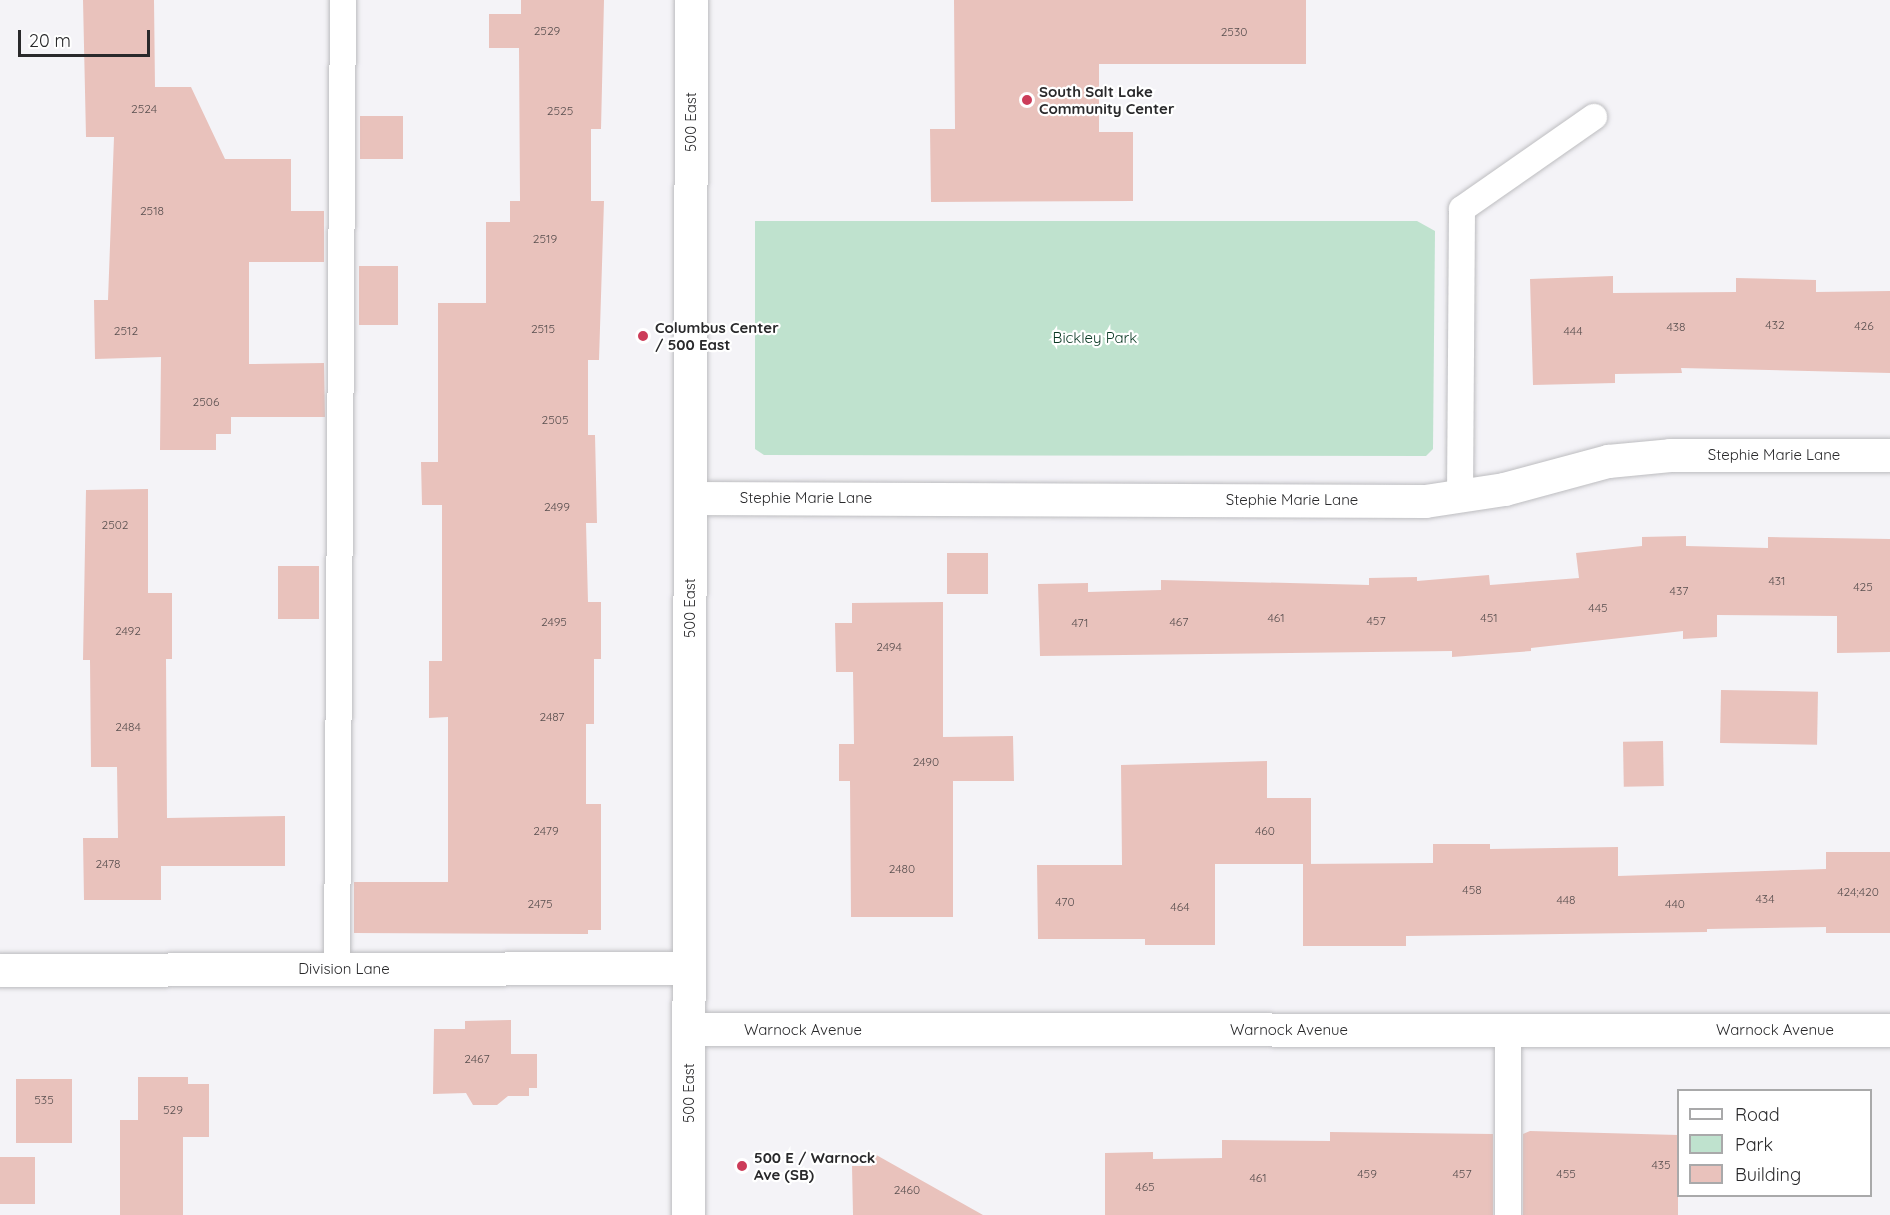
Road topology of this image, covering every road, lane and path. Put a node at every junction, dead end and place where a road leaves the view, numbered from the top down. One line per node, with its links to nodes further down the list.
1 (343, 0): 8 (lane)
2 (691, 0): 6 (street, 500 East)
3 (1594, 117): 5 (lane)
4 (1890, 455): 5 (street, Stephie Marie Lane)
5 (1460, 497): 6 (street, Stephie Marie Lane)
6 (690, 498): 7 (street, 500 East)
7 (689, 968): 8 (street, Division Lane); 10 (street, 500 East)
8 (337, 969): 9 (street, Division Lane)
9 (0, 970)
10 (689, 1029): 11 (street, Warnock Avenue); 13 (street, 500 East)
11 (1508, 1030): 12 (street, Warnock Avenue); 14 (lane)
12 (1890, 1030)
13 (688, 1215)
14 (1508, 1215)

